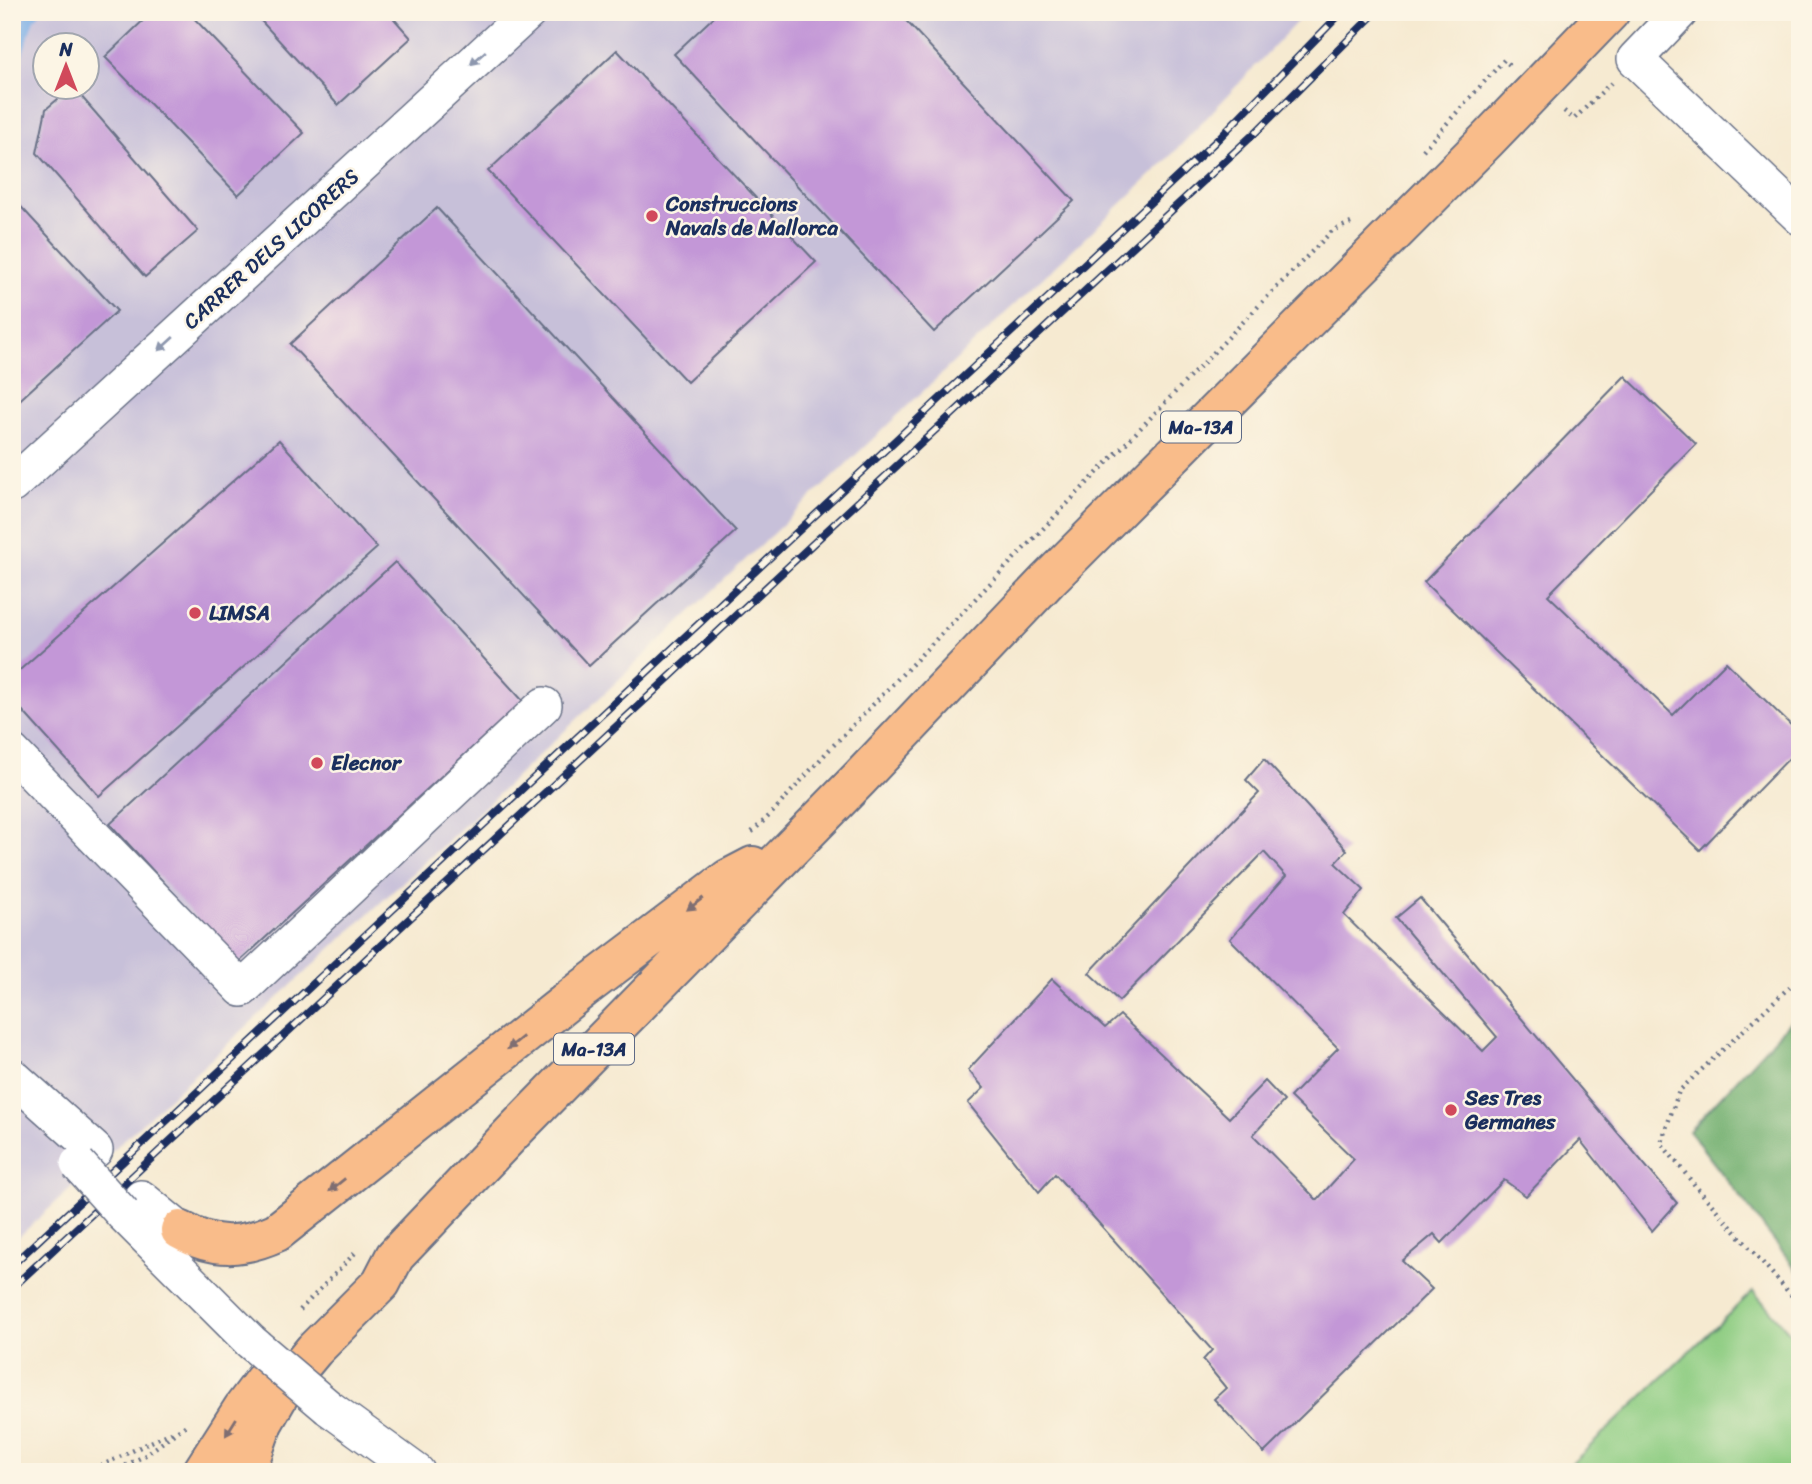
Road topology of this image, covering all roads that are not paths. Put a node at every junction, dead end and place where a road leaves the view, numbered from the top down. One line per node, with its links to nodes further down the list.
1 (529, 12): 5 (street, CARRER DELS LICORERS, one-way to 5)
2 (1610, 12): 8 (main road, Ma-13A)
3 (1680, 12): 4 (street)
4 (1800, 217)
5 (12, 485)
6 (544, 705): 7 (street)
7 (12, 752)
8 (795, 844): 11 (main road, one-way to 11); 12 (main road, Ma-13A)
9 (12, 1078): 10 (street, bridge)
10 (132, 1206): 11 (street); 15 (street, bridge)
11 (180, 1230)
12 (395, 1256): 13 (main road, Ma-13A, one-way to 13); 14 (main road, Ma-13A)
13 (202, 1472)
14 (247, 1472)
15 (417, 1472)

